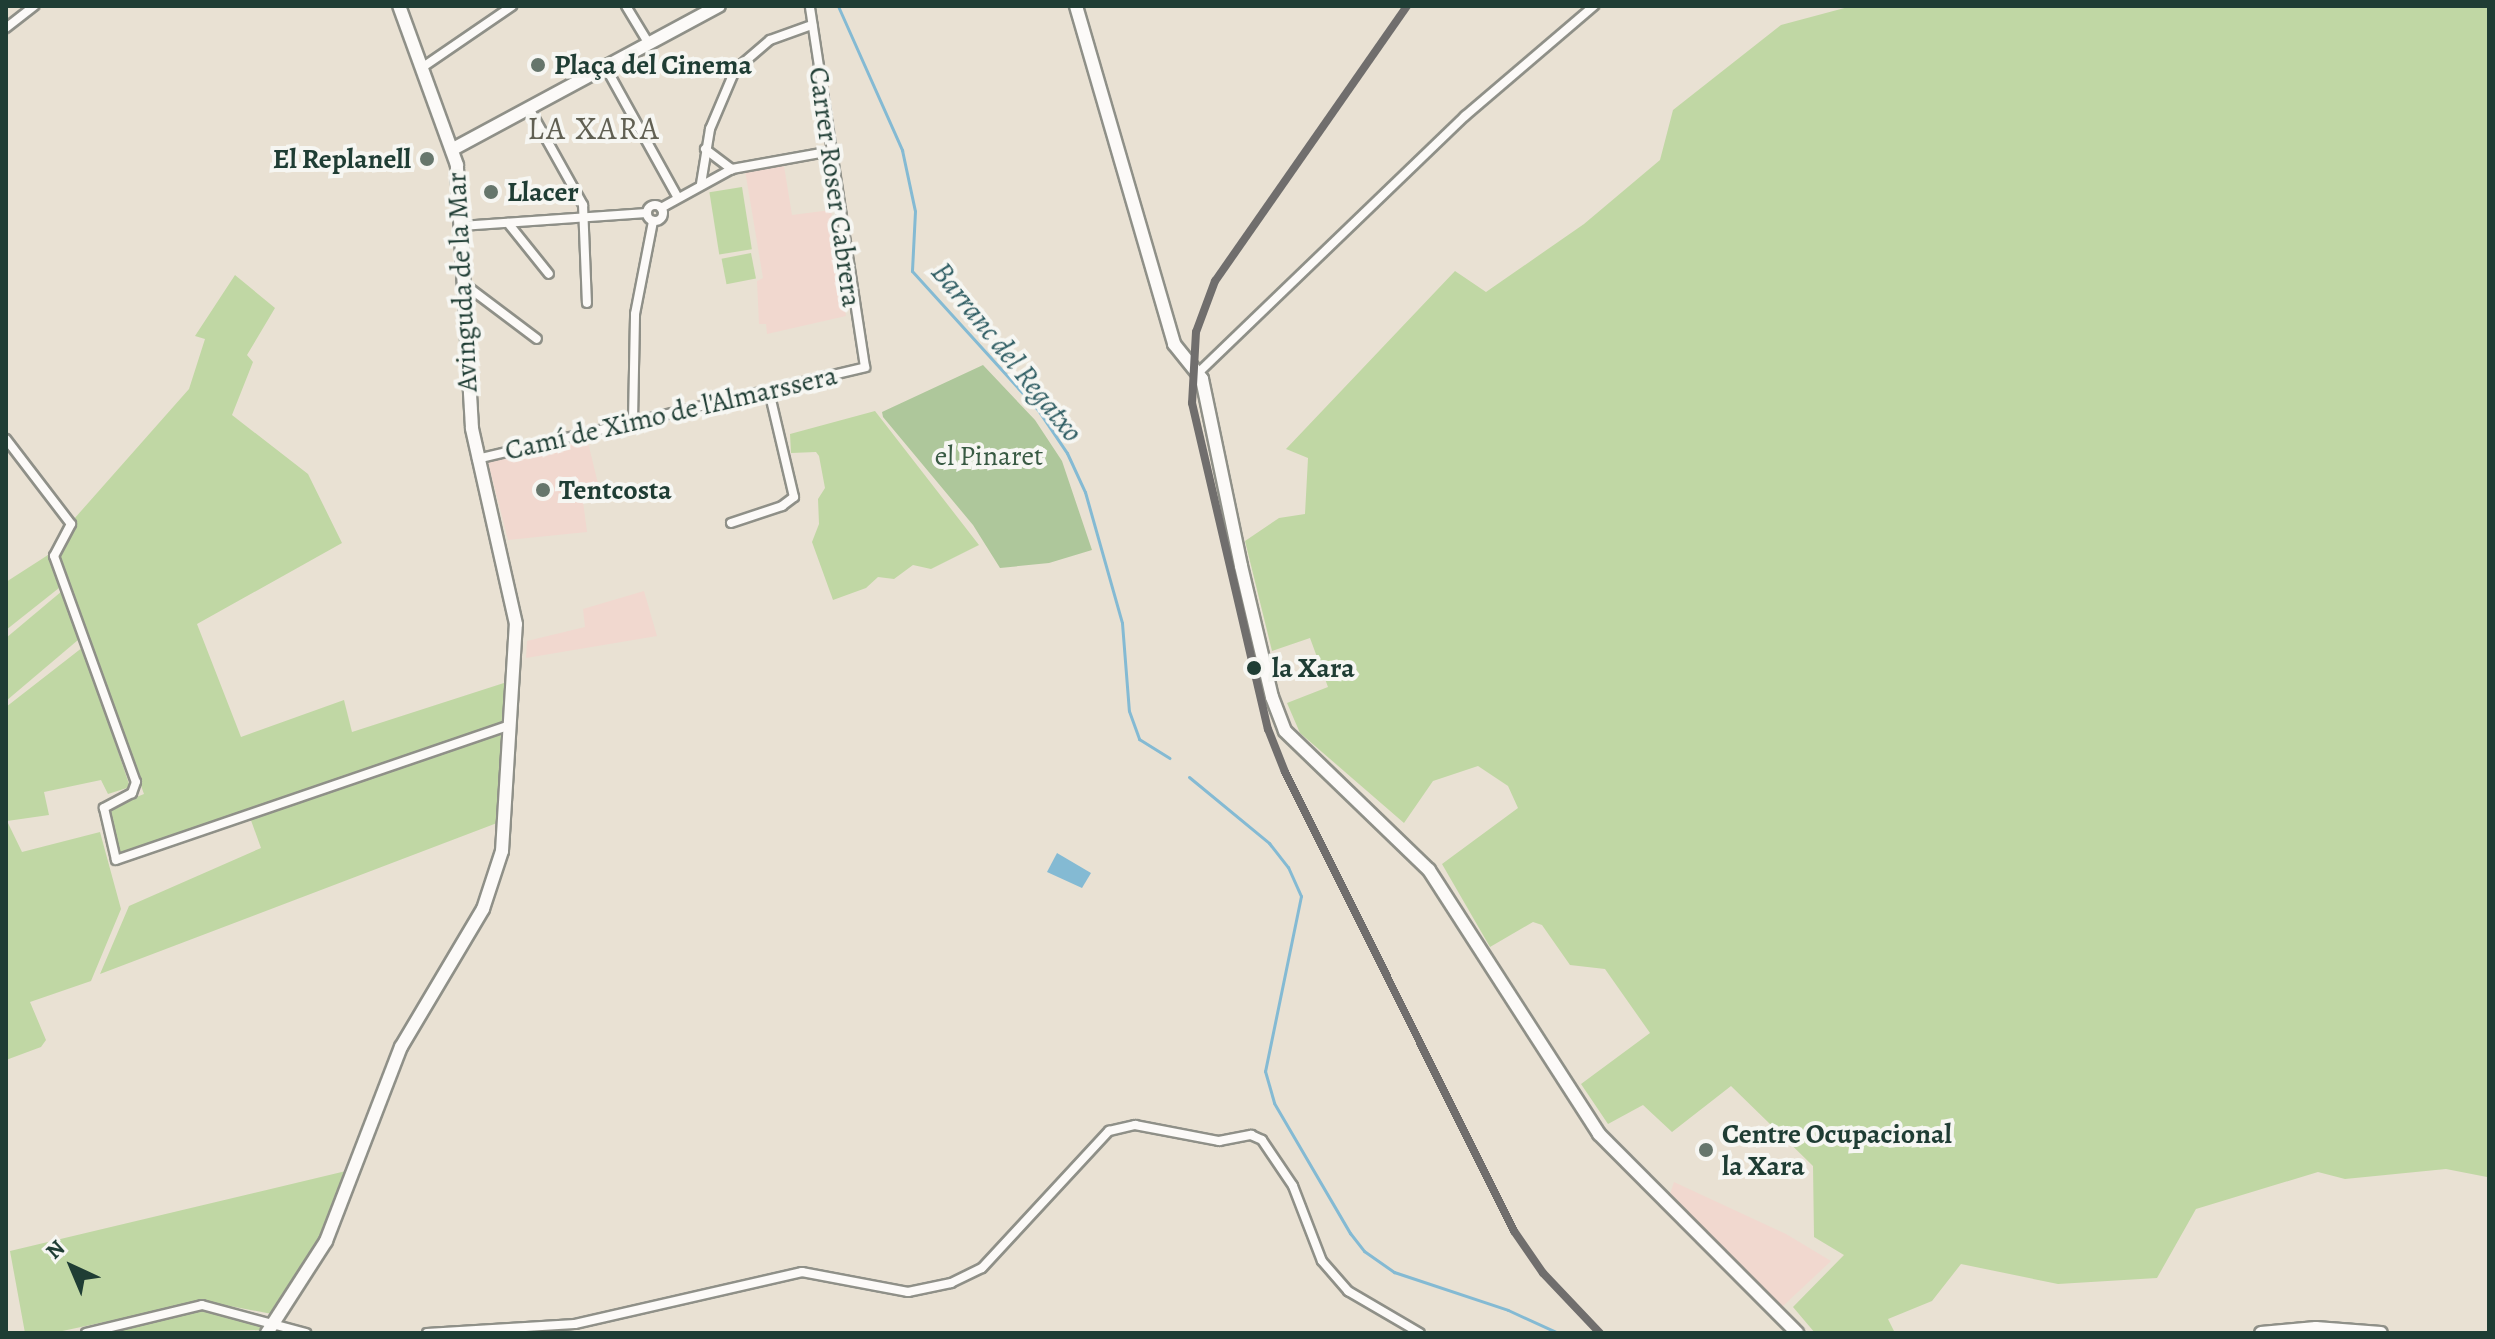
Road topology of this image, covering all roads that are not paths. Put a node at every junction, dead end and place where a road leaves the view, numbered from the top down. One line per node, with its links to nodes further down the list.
1 (34, 6): 10 (street)
2 (399, 6): 12 (main road, Avinguda de la Mar)
3 (512, 6): 12 (street)
4 (626, 6): 11 (street)
5 (719, 6): 11 (main road)
6 (810, 6): 9 (street, Carrer Roser Cabrera)
7 (1076, 6): 31 (main road)
8 (1594, 6): 31 (street)
9 (812, 25): 16 (street); 17 (street, Carrer Roser Cabrera)
10 (6, 28)
11 (649, 44): 13 (main road)
12 (423, 67): 15 (main road, Avinguda de la Mar)
13 (606, 68): 14 (main road); 20 (street)
14 (530, 110): 15 (main road); 23 (street)
15 (453, 149): 25 (main road, Avinguda de la Mar)
16 (705, 149): 18 (street); 19 (street)
17 (832, 151): 18 (street); 30 (street, Carrer Roser Cabrera)
18 (732, 169): 19 (street)
19 (701, 184): 20 (street)
20 (677, 196): 21 (street)
21 (661, 208): 22 (street); 22 (street)
22 (650, 217): 23 (street); 33 (street)
23 (581, 218): 24 (street); 28 (street)
24 (508, 223): 25 (street); 26 (street)
25 (461, 226): 27 (main road, Avinguda de la Mar)
26 (549, 274)
27 (464, 284): 29 (street); 35 (main road, Avinguda de la Mar)
28 (587, 303)
29 (537, 339)
30 (865, 367): 32 (street, Camí de Ximo de l'Almarssera)
31 (1198, 373): 43 (main road)
32 (769, 391): 33 (street, Camí de Ximo de l'Almarssera); 36 (street)
33 (633, 421): 35 (street, Camí de Ximo de l'Almarssera)
34 (6, 439): 37 (street)
35 (477, 459): 37 (main road, Avinguda de la Mar)
36 (731, 523)
37 (511, 725): 38 (main road, Avinguda de la Mar)
38 (270, 1328): 39 (street); 40 (street)
39 (86, 1333)
40 (306, 1333)
41 (427, 1333): 42 (street)
42 (1420, 1333)
43 (1797, 1333)
44 (2261, 1333): 45 (main road)
45 (2381, 1333)

